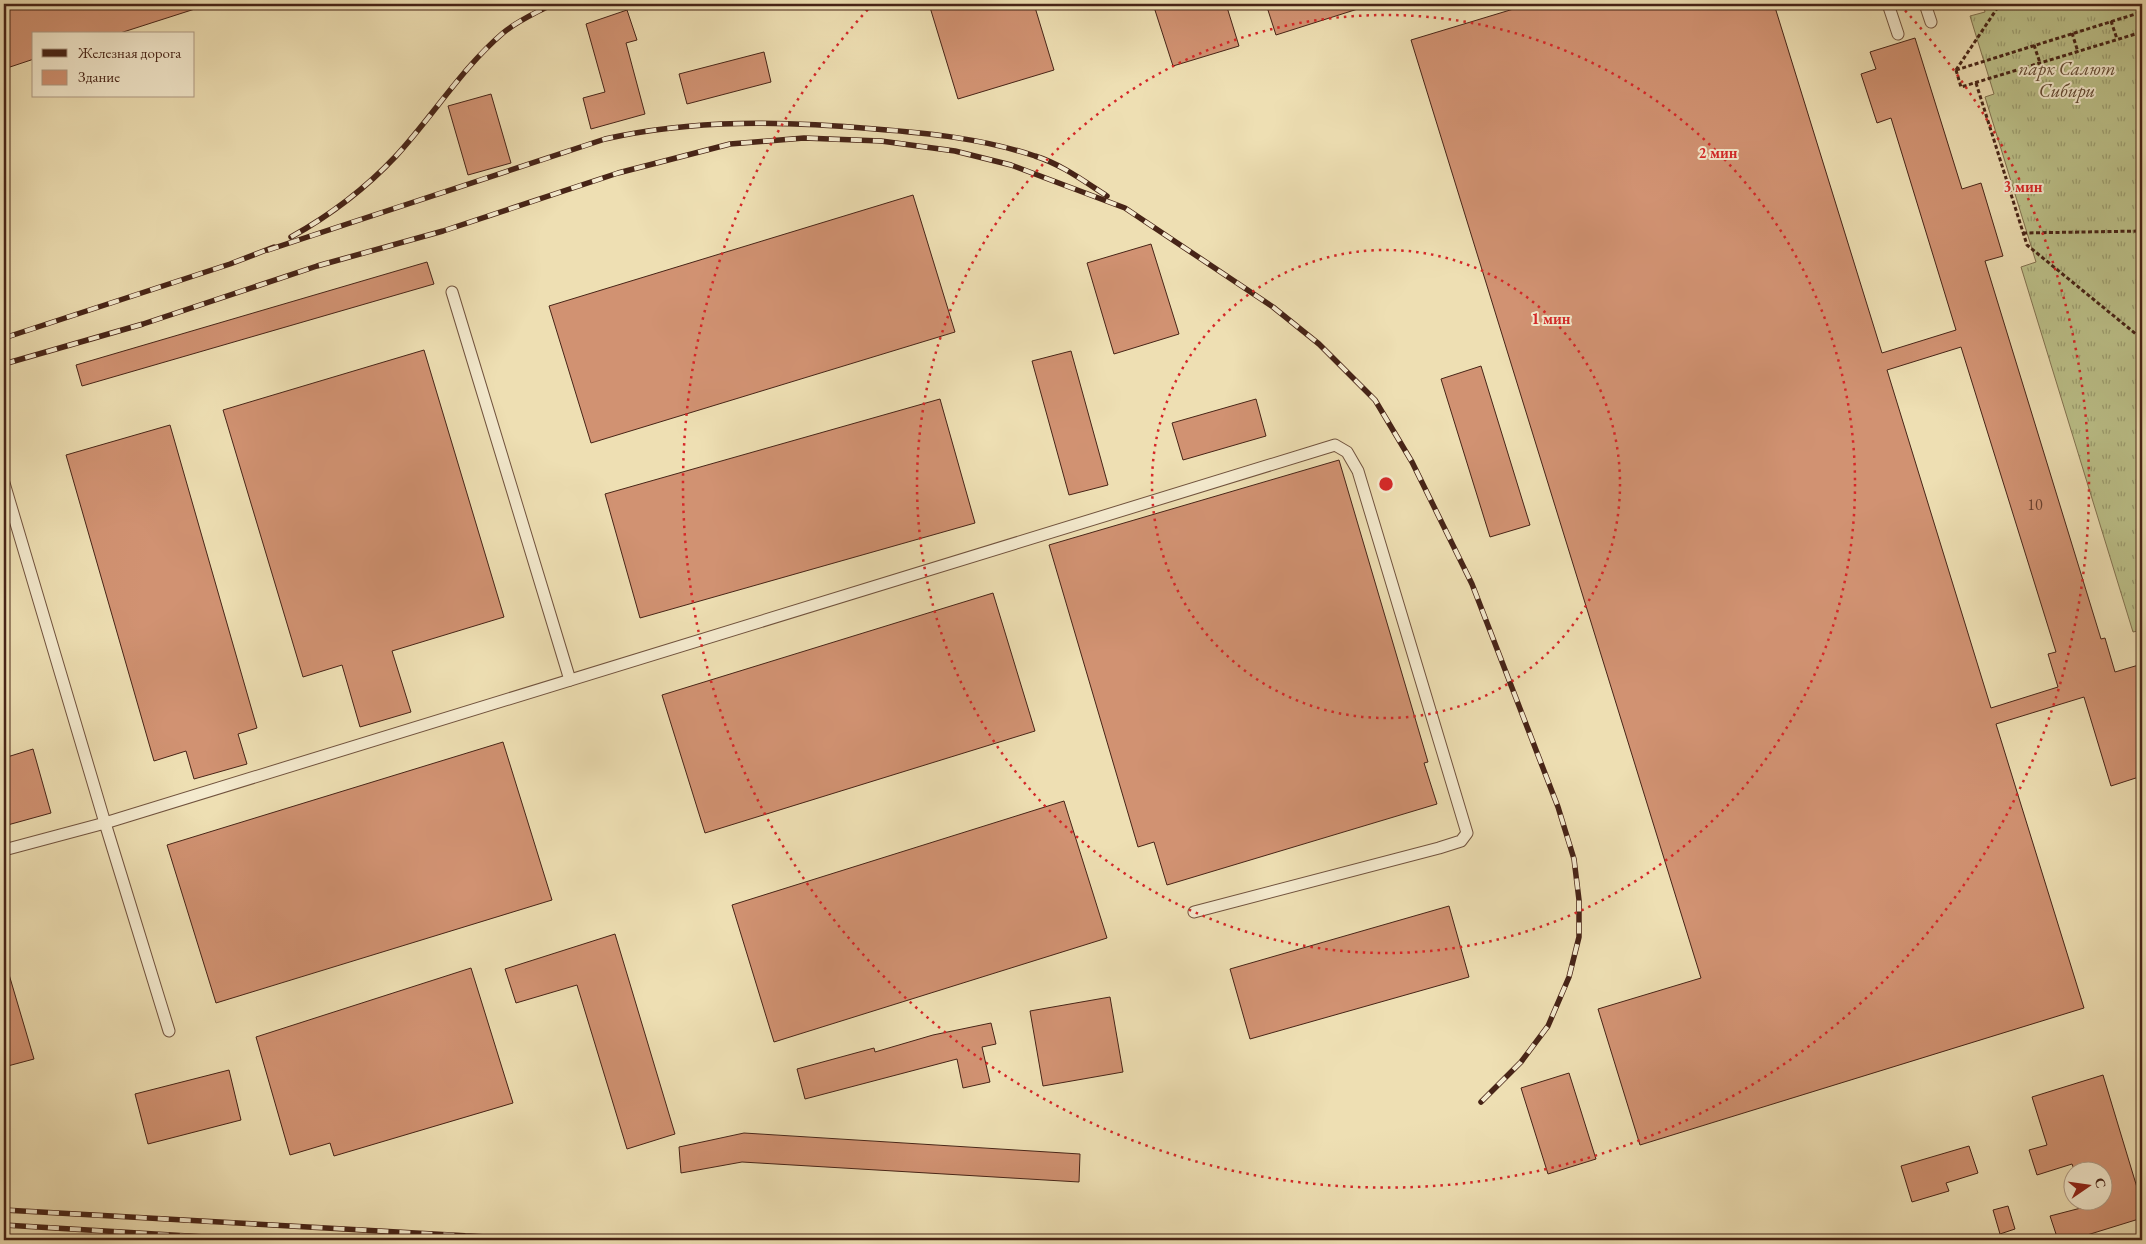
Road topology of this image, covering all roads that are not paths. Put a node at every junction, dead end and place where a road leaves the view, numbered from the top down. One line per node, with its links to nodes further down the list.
1 (1888, 4): 4 (lane)
2 (1925, 4): 3 (lane)
3 (1931, 22)
4 (1898, 34)
5 (452, 292): 7 (lane)
6 (4, 483): 8 (lane)
7 (570, 680): 8 (lane); 10 (lane)
8 (105, 824): 9 (lane); 11 (lane)
9 (4, 850)
10 (1194, 912)
11 (169, 1031)

